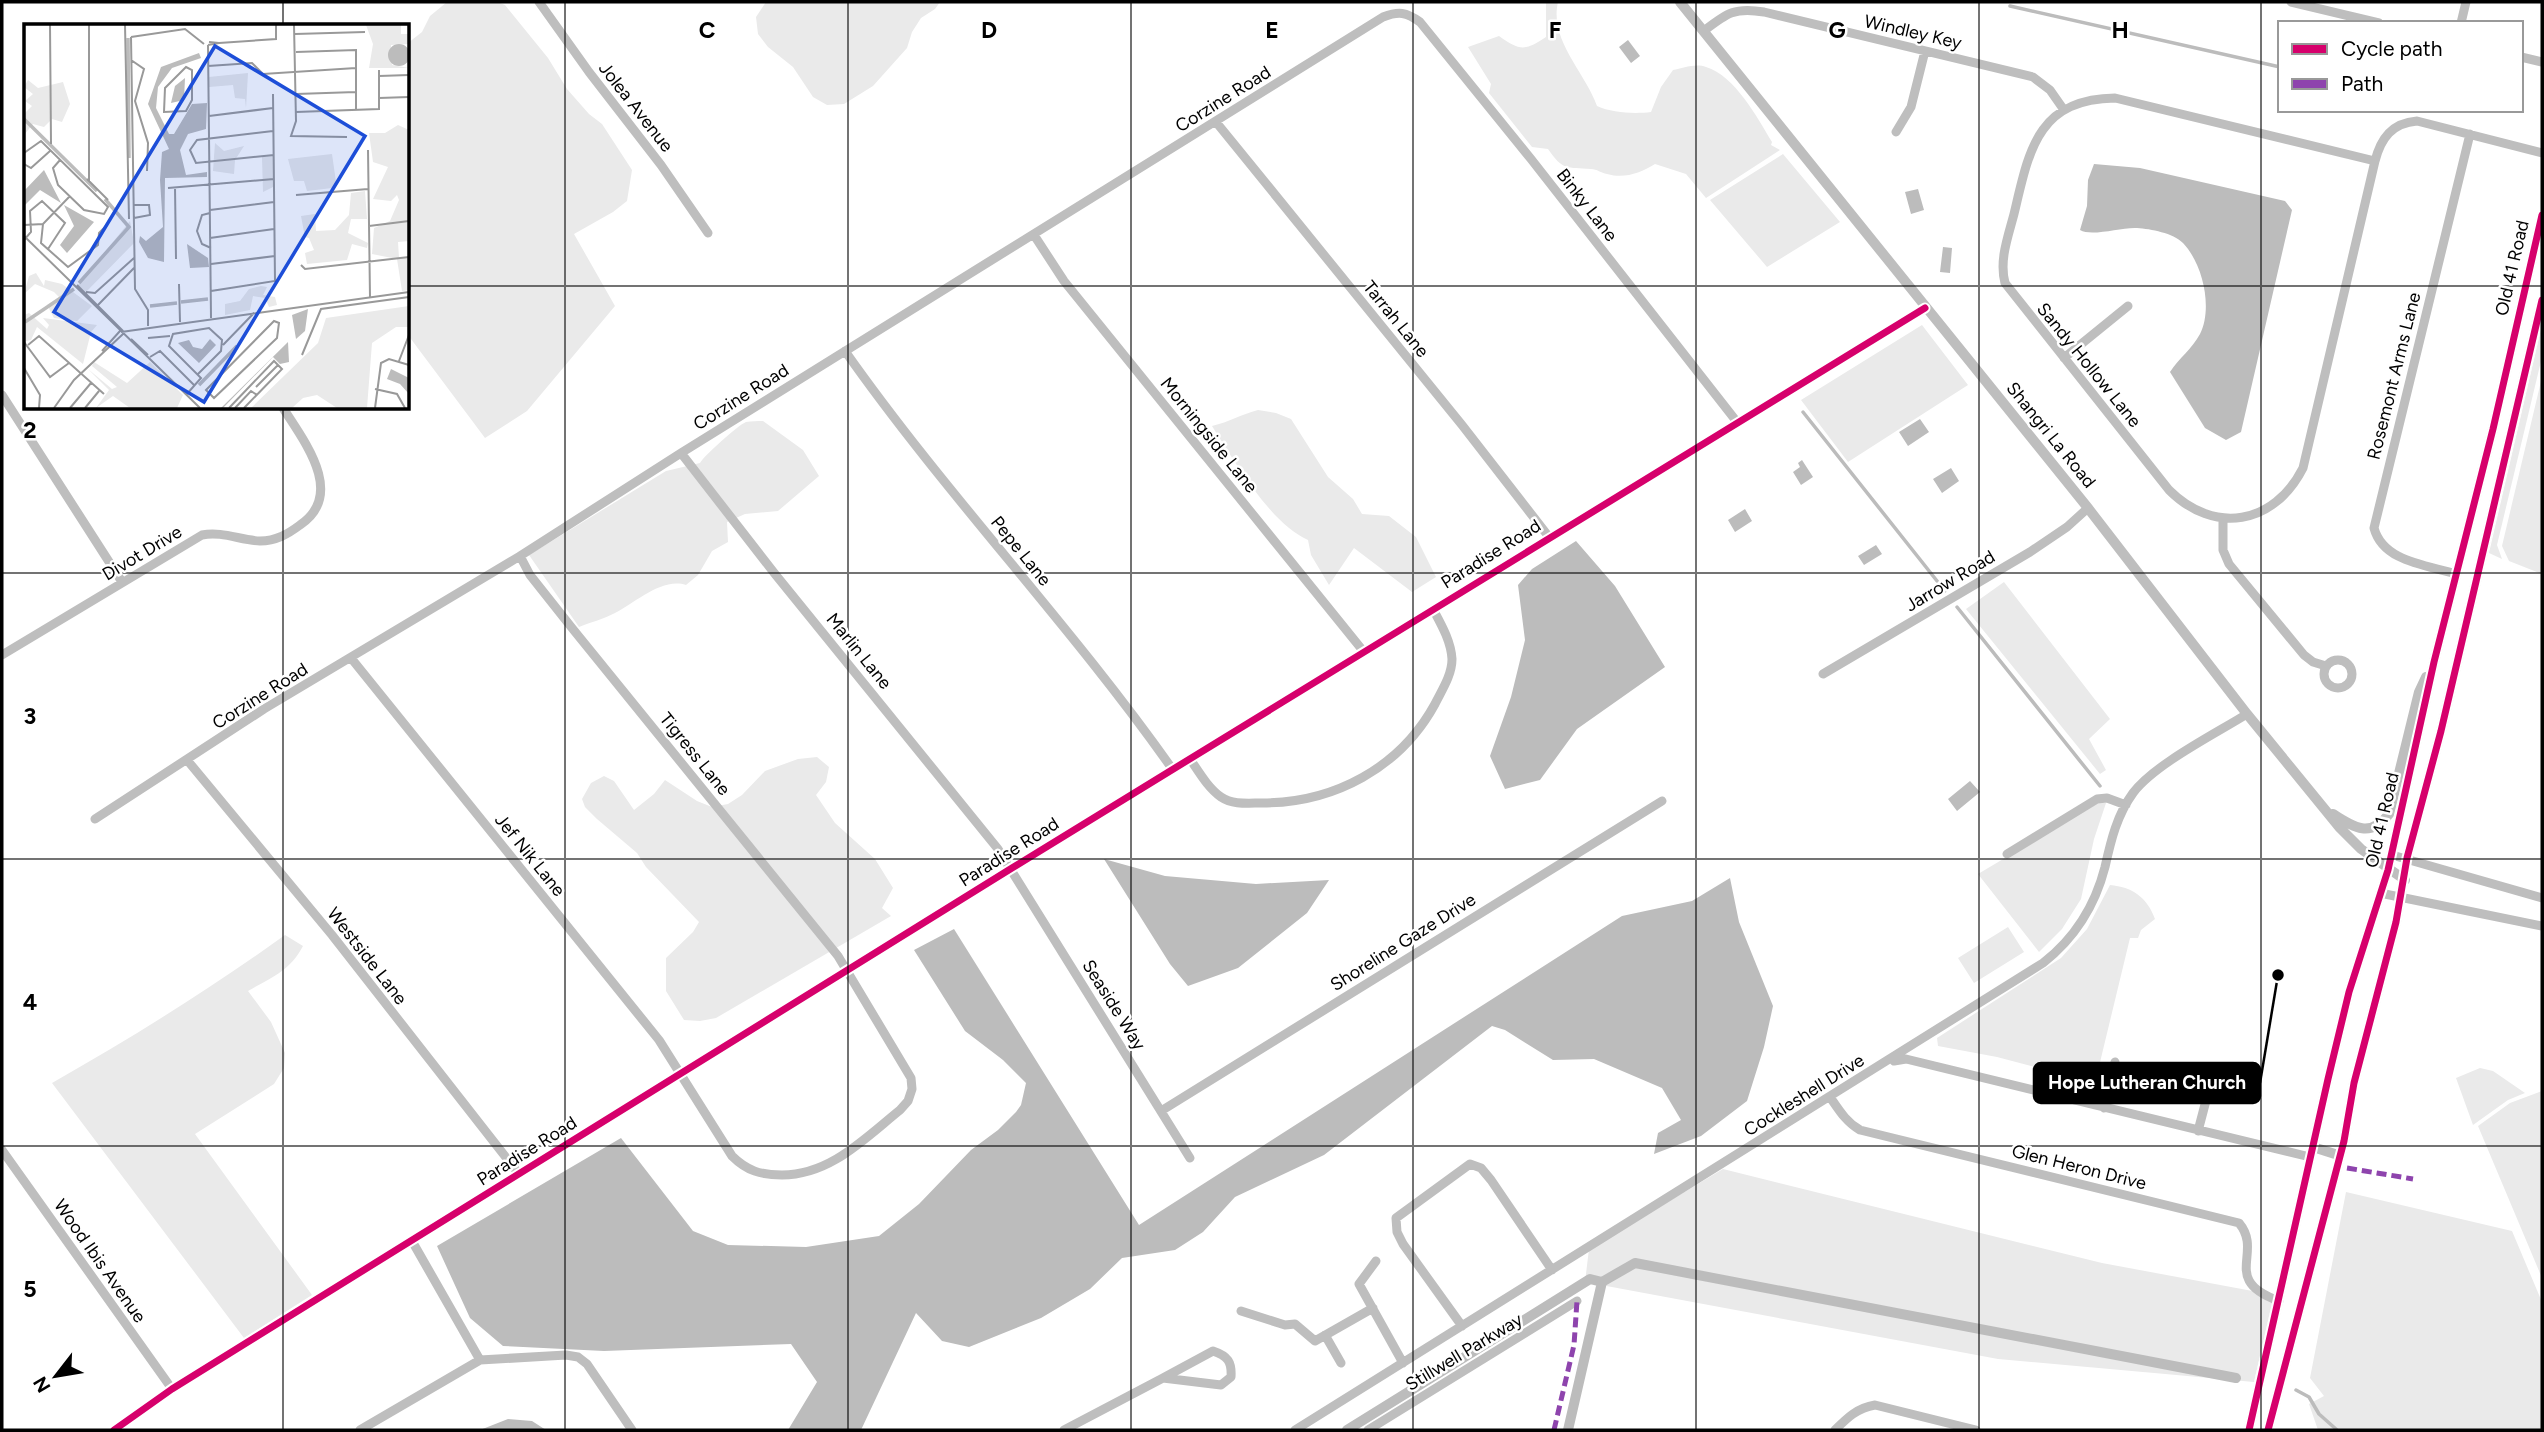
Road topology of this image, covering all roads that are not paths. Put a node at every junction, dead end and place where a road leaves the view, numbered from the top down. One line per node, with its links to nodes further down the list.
1 (539, 2): 19 (street, Jolea Avenue)
2 (1680, 2): 8 (street, Shangri La Road)
3 (2291, 2): 6 (street)
4 (2466, 2): 7 (street)
5 (1408, 13): 13 (street, Corzine Road); 28 (street, Binky Lane)
6 (2371, 21)
7 (2461, 21)
8 (1705, 30): 9 (street, Windley Key); 23 (street, Shangri La Road)
9 (1925, 51): 12 (street, Windley Key); 14 (street)
10 (2523, 57): 11 (street)
11 (2542, 62)
12 (2064, 110): 17 (street, Sandy Hollow Lane); 25 (street, Sandy Hollow Lane)
13 (1216, 122): 20 (street, Corzine Road); 32 (street, Tarrah Lane)
14 (1896, 132)
15 (2470, 134): 16 (street); 17 (street); 34 (street, Rosemont Arms Lane)
16 (2542, 153)
17 (2375, 161): 31 (street)
18 (2542, 215): 34 (street, Old 41 Road)
19 (708, 233)
20 (1034, 235): 24 (street, Corzine Road); 37 (street, Morningside Lane)
21 (2542, 300): 53 (street, Old 41 Road)
22 (2128, 306): 25 (street)
23 (1925, 308): 28 (street, Paradise Road); 30 (street, Shangri La Road)
24 (845, 351): 29 (street, Corzine Road); 46 (street, Pepe Lane)
25 (2064, 358): 31 (street, Sandy Hollow Lane)
26 (2, 395): 35 (street)
27 (284, 410): 35 (street, Divot Drive)
28 (1737, 422): 32 (street, Paradise Road)
29 (681, 453): 33 (street, Corzine Road); 54 (street, Marlin Lane)
30 (2088, 508): 42 (street, Jarrow Road); 43 (street, Shangri La Road)
31 (2223, 519): 41 (street)
32 (1549, 537): 36 (street, Paradise Road)
33 (520, 556): 39 (street, Corzine Road); 61 (street, Tigress Lane)
34 (2456, 574): 40 (street, Old 41 Road)
35 (122, 583): 38 (street, Divot Drive)
36 (1433, 609): 37 (street, Paradise Road); 44 (street)
37 (1364, 652): 44 (street, Paradise Road)
38 (2, 655)
39 (351, 658): 45 (street, Corzine Road); 64 (street, Jef Nik Lane)
40 (2434, 662): 49 (street); 52 (street, Old 41 Road)
41 (2326, 666)
42 (1823, 674)
43 (2247, 714): 48 (street, Cockleshell Drive); 49 (street, Shangri La Road)
44 (1191, 759): 46 (street, Paradise Road)
45 (187, 760): 50 (street, Corzine Road); 74 (street, Westside Lane)
46 (1173, 770): 54 (street, Paradise Road)
47 (1662, 801): 68 (street, Shoreline Gaze Drive)
48 (2126, 805): 51 (street); 63 (street, Cockleshell Drive)
49 (2322, 807): 55 (street, Shangri La Road)
50 (95, 819)
51 (2007, 854)
52 (2392, 855): 53 (street); 55 (street, Old 41 Road)
53 (2407, 859): 56 (street, Old 41 Road); 59 (street)
54 (1012, 868): 61 (street, Paradise Road); 68 (street, Seaside Way)
55 (2388, 870): 56 (street, Shangri La Road); 57 (street, Old 41 Road)
56 (2405, 880): 58 (street, Old 41 Road)
57 (2380, 892): 58 (street); 71 (street, Old 41 Road)
58 (2401, 898): 60 (street); 72 (street, Old 41 Road)
59 (2542, 898)
60 (2542, 926)
61 (847, 971): 64 (street, Paradise Road); 64 (street, Tigress Lane)
62 (2115, 1062): 67 (street)
63 (1885, 1063): 66 (street, Cockleshell Drive); 67 (street)
64 (681, 1074): 74 (street, Paradise Road)
65 (2208, 1093): 69 (street)
66 (1830, 1097): 77 (street, Cockleshell Drive); 79 (street, Glen Heron Drive)
67 (2104, 1108): 69 (street)
68 (1161, 1111): 73 (street, Seaside Way)
69 (2198, 1131): 71 (street)
70 (2, 1150): 88 (street, Wood Ibis Avenue)
71 (2312, 1152): 72 (street); 79 (street, Old 41 Road)
72 (2339, 1156): 98 (street, Old 41 Road)
73 (1190, 1157)
74 (519, 1174): 75 (street, Paradise Road)
75 (412, 1241): 84 (street); 88 (street, Paradise Road)
76 (1376, 1261): 80 (street)
77 (1552, 1270): 82 (street, Cockleshell Drive); 82 (street)
78 (1577, 1301): 94 (street, Stillwell Parkway)
79 (2279, 1301): 97 (street, Old 41 Road)
80 (1373, 1308): 83 (street); 86 (street)
81 (1241, 1311): 83 (street)
82 (1462, 1326): 86 (street, Cockleshell Drive)
83 (1325, 1335): 85 (street)
84 (480, 1360): 90 (street); 91 (street)
85 (1341, 1363)
86 (1403, 1363): 93 (street, Cockleshell Drive)
87 (1163, 1378): 87 (street); 92 (street)
88 (172, 1389): 89 (street, Paradise Road)
89 (114, 1430)
90 (360, 1430)
91 (632, 1430)
92 (1063, 1430)
93 (1295, 1430)
94 (1368, 1430)
95 (1835, 1430): 96 (street)
96 (1976, 1430)
97 (2249, 1430)
98 (2268, 1430)

